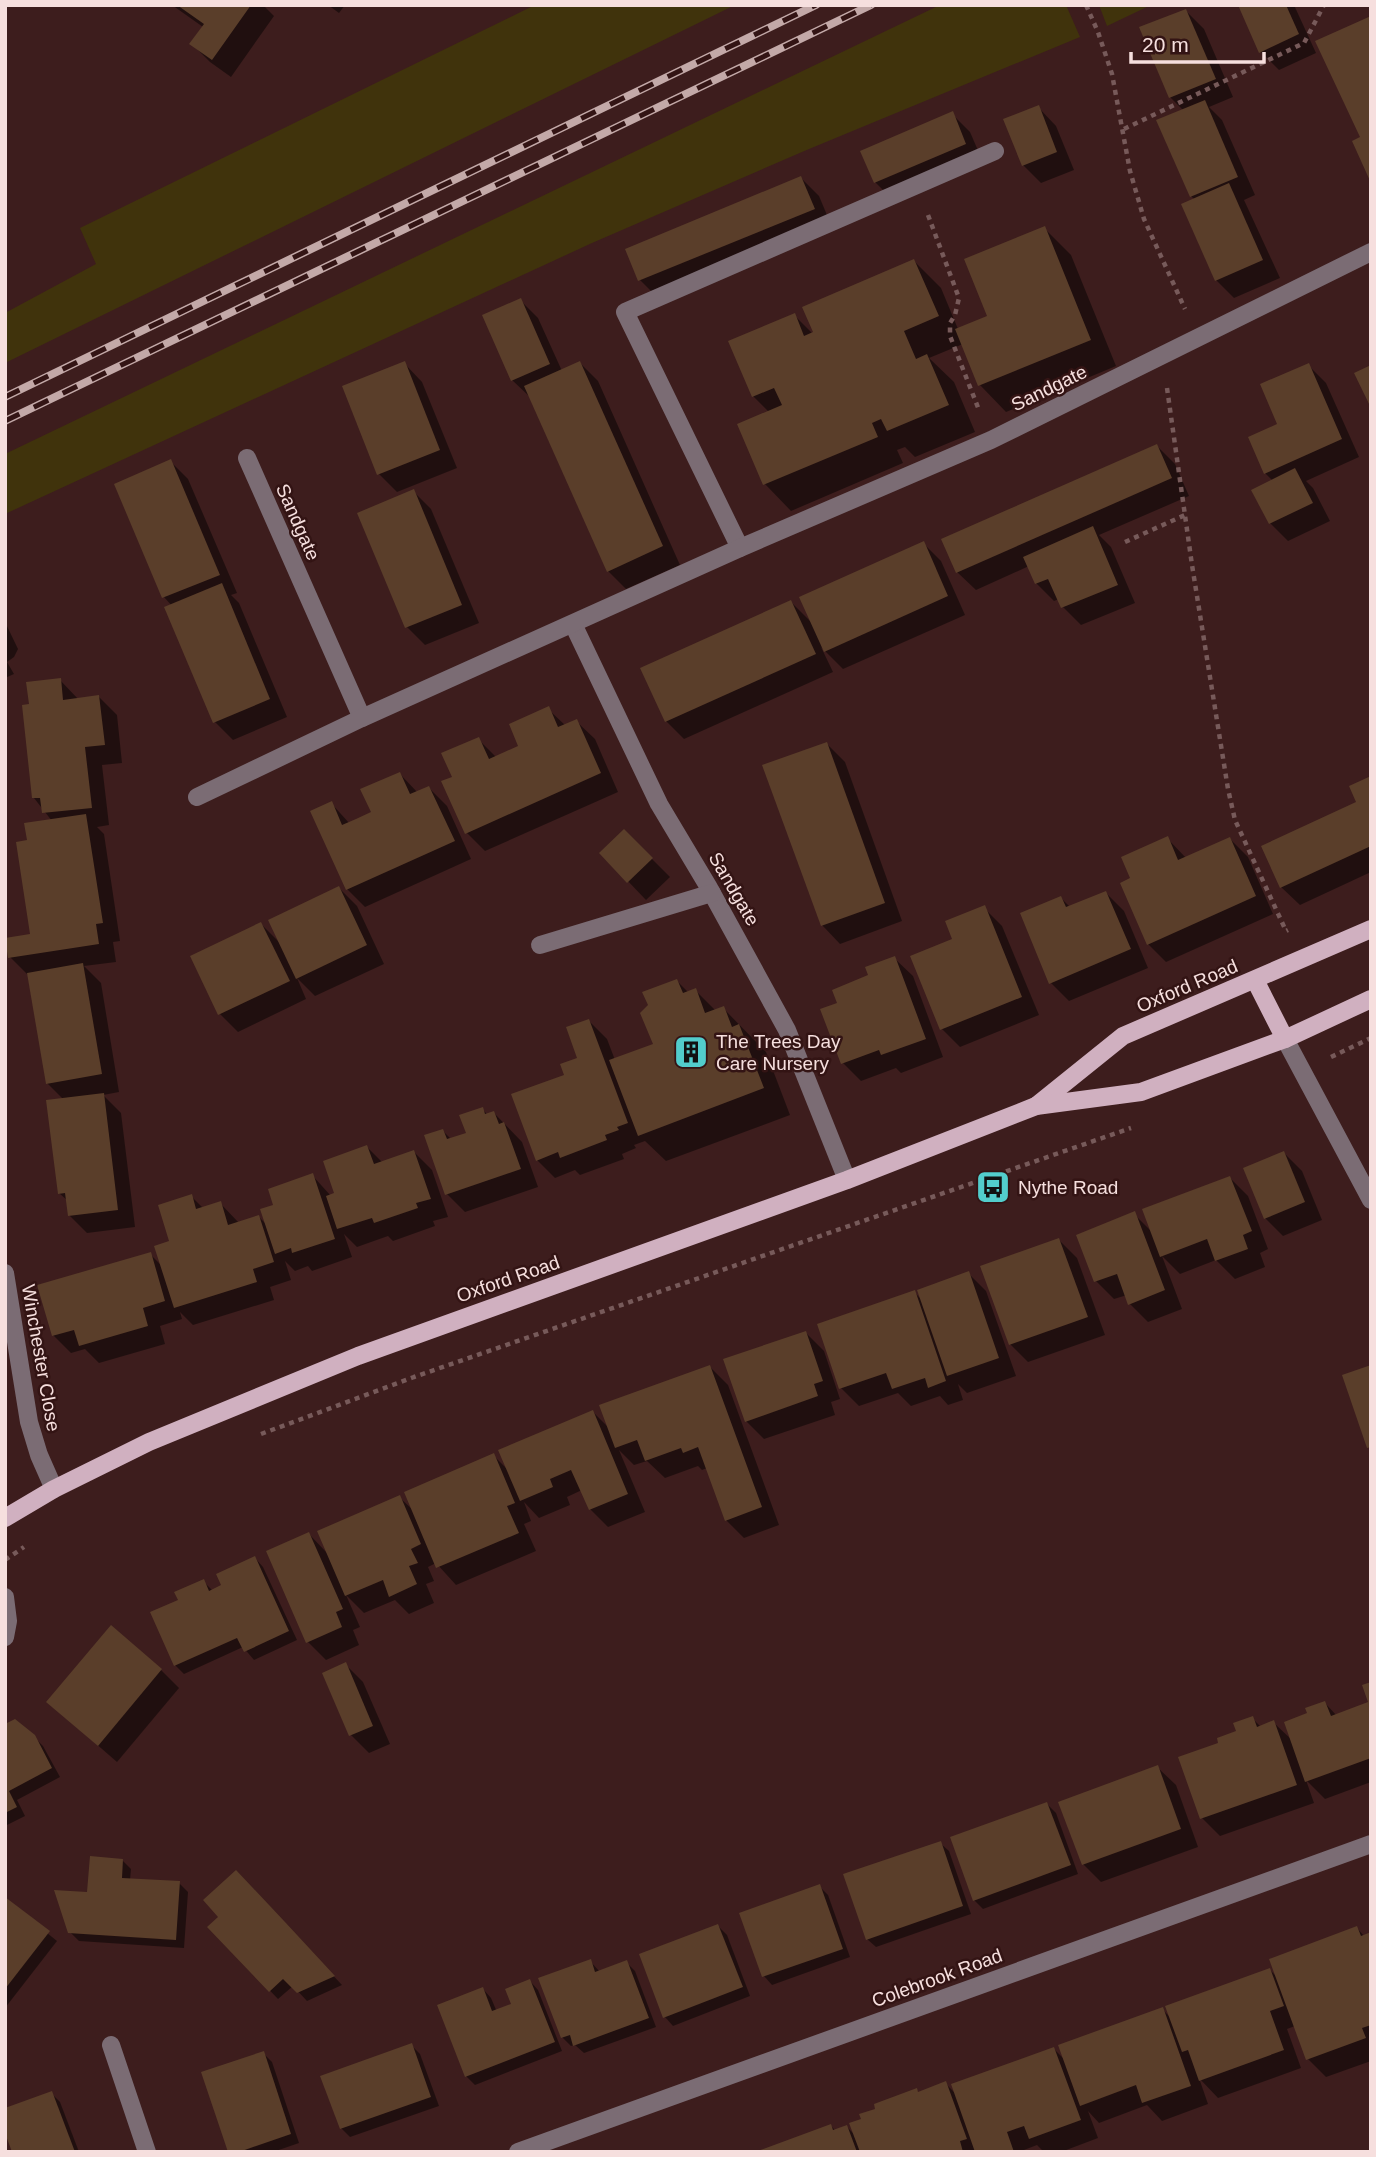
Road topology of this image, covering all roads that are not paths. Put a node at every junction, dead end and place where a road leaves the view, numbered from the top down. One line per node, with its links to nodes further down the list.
1 (995, 151): 4 (street)
2 (1371, 252): 4 (street, Sandgate)
3 (247, 458): 6 (street, Sandgate)
4 (740, 548): 5 (street, Sandgate)
5 (573, 624): 6 (street, Sandgate); 8 (street, Sandgate)
6 (362, 718): 7 (street, Sandgate)
7 (197, 797)
8 (712, 893): 10 (street); 15 (street, Sandgate)
9 (1371, 929): 11 (main road, Oxford Road)
10 (540, 945)
11 (1255, 980): 13 (main road); 14 (main road, Oxford Road)
12 (1371, 999): 13 (main road, Oxford Road)
13 (1285, 1039): 14 (main road, Oxford Road); 16 (street)
14 (1036, 1106): 15 (main road, Oxford Road)
15 (847, 1180): 18 (main road, Oxford Road)
16 (1371, 1200)
17 (5, 1273): 18 (street, Winchester Close)
18 (54, 1489): 19 (main road, Oxford Road)
19 (5, 1518)
20 (5, 1597): 21 (street)
21 (5, 1637)
22 (1371, 1844): 25 (street, Colebrook Road)
23 (111, 2045): 24 (street)
24 (147, 2152)
25 (518, 2152)

